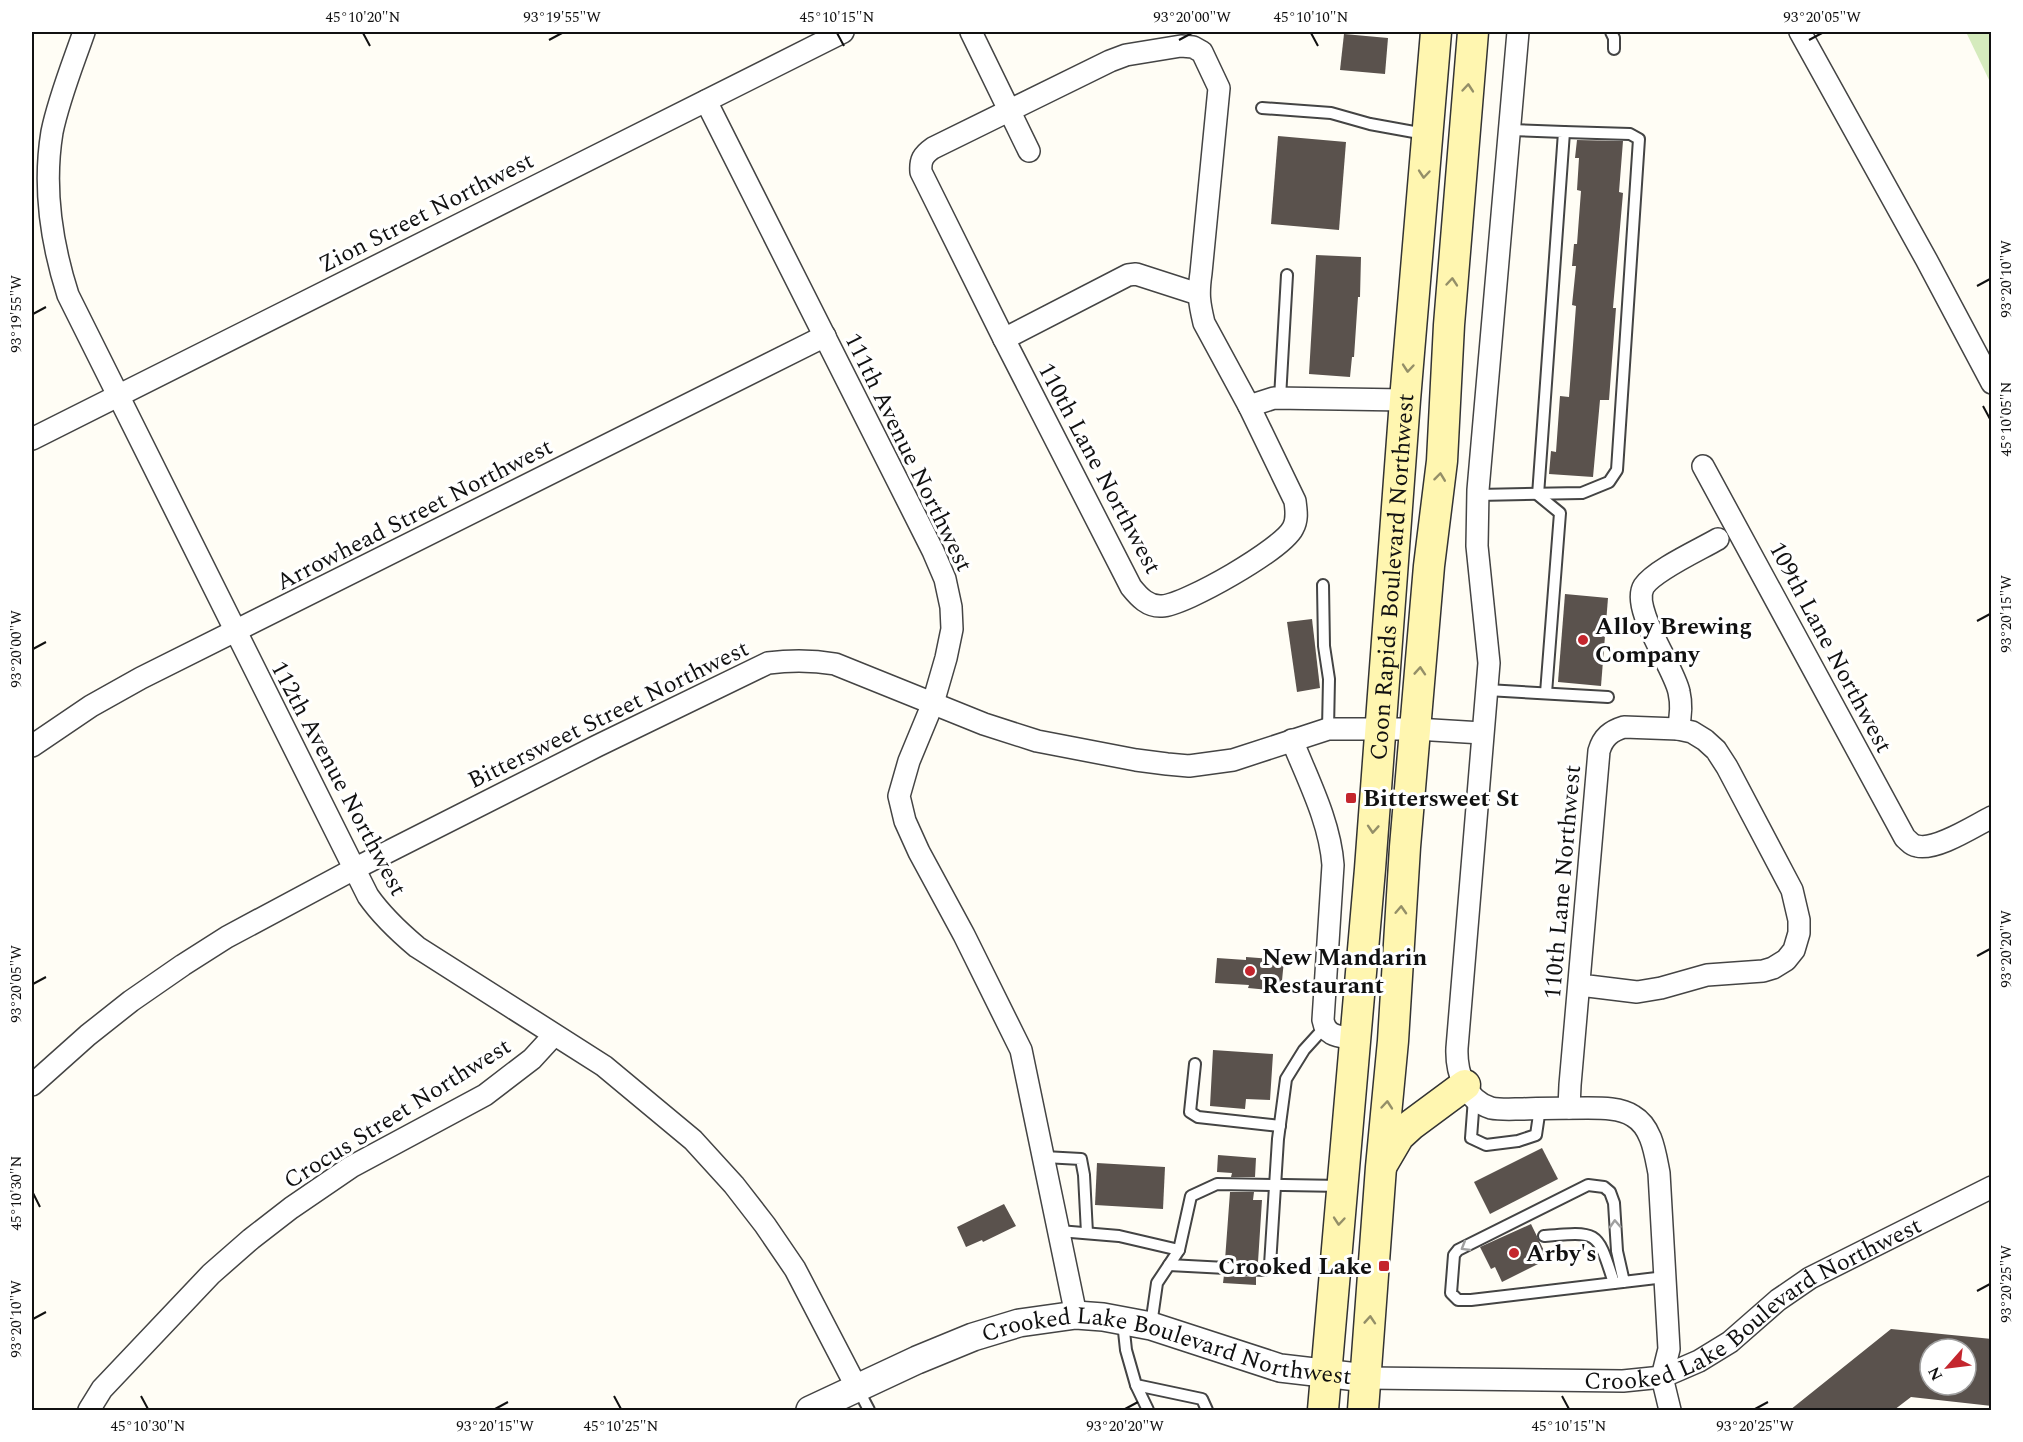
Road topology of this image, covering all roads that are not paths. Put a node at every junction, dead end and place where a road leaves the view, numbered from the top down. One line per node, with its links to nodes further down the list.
1 (84, 32): 22 (street, 112th Avenue Northwest)
2 (843, 32): 10 (street, Zion Street Northwest)
3 (971, 32): 12 (street)
4 (1436, 32): 15 (main road, Coon Rapids Boulevard Northwest)
5 (1473, 32): 39 (main road, Coon Rapids Boulevard Northwest, one-way to 5)
6 (1518, 32): 13 (street)
7 (1611, 32): 9 (lane)
8 (1800, 32): 21 (street)
9 (1614, 49)
10 (706, 101): 19 (street, 111th Avenue Northwest); 22 (street, Zion Street Northwest)
11 (1262, 108): 15 (lane)
12 (1010, 111): 16 (street); 18 (street, 110th Lane Northwest); 20 (street, 110th Lane Northwest)
13 (1509, 130): 14 (lane); 28 (street)
14 (1564, 132): 29 (lane); 29 (lane)
15 (1428, 135): 24 (main road, Coon Rapids Boulevard Northwest, one-way to 24)
16 (1029, 151)
17 (1287, 275): 23 (lane)
18 (1198, 294): 20 (street); 25 (street, 110th Lane Northwest)
19 (825, 336): 32 (street, Arrowhead Street Northwest); 36 (street, 111th Avenue Northwest)
20 (1004, 339): 25 (street, 110th Lane Northwest)
21 (1992, 383)
22 (117, 396): 26 (street, Zion Street Northwest); 32 (street, 112th Avenue Northwest)
23 (1281, 398): 24 (street); 25 (street)
24 (1406, 400): 38 (main road, Coon Rapids Boulevard Northwest)
25 (1249, 406)
26 (32, 439)
27 (1703, 466): 44 (street, 109th Lane Northwest)
28 (1478, 495): 29 (lane); 33 (street)
29 (1538, 495): 34 (lane)
30 (1718, 539): 40 (street)
31 (1323, 585): 37 (lane)
32 (235, 632): 43 (street, Arrowhead Street Northwest); 45 (street, 112th Avenue Northwest)
33 (1487, 690): 34 (lane); 41 (street)
34 (1546, 693): 35 (lane)
35 (1608, 697)
36 (933, 703): 42 (street, Bittersweet Street Northwest); 45 (street, Bittersweet Street Northwest); 56 (street, 111th Avenue Northwest)
37 (1328, 729): 38 (street, Bittersweet Street Northwest); 42 (street, Bittersweet Street Northwest)
38 (1380, 729): 39 (street, Bittersweet Street Northwest); 49 (main road, Coon Rapids Boulevard Northwest, one-way to 49)
39 (1416, 729): 41 (street, Bittersweet Street Northwest); 57 (main road, Coon Rapids Boulevard Northwest, one-way to 39)
40 (1678, 729): 46 (street, 110th Lane Northwest); 46 (street)
41 (1482, 733): 52 (street)
42 (1292, 740): 47 (street)
43 (32, 746)
44 (1992, 817)
45 (354, 868): 48 (street, 112th Avenue Northwest); 51 (street, Bittersweet Street Northwest)
46 (1580, 985): 54 (street, 110th Lane Northwest)
47 (1324, 1028): 49 (street); 55 (lane)
48 (554, 1035): 75 (street, 112th Avenue Northwest); 76 (street, Crocus Street Northwest)
49 (1354, 1039): 59 (main road, Coon Rapids Boulevard Northwest)
50 (1195, 1064): 55 (lane)
51 (32, 1085)
52 (1470, 1092): 53 (street); 53 (lane); 57 (main road)
53 (1540, 1108): 54 (street)
54 (1569, 1108): 66 (street)
55 (1280, 1126): 58 (lane)
56 (1044, 1157): 61 (street, 111th Avenue Northwest); 62 (lane)
57 (1381, 1167): 73 (main road, Coon Rapids Boulevard Northwest, one-way to 57)
58 (1276, 1185): 59 (lane); 64 (lane); 65 (lane)
59 (1342, 1186): 71 (main road, Coon Rapids Boulevard Northwest, one-way to 71)
60 (1992, 1187): 72 (street, Crooked Lake Boulevard Northwest)
61 (1059, 1231): 62 (lane); 68 (street, 111th Avenue Northwest)
62 (1087, 1233): 64 (lane)
63 (1544, 1236): 67 (lane)
64 (1179, 1250): 65 (lane)
65 (1169, 1265): 70 (lane)
66 (1665, 1277): 67 (lane); 72 (street)
67 (1619, 1283): 67 (lane, one-way to 67)
68 (1076, 1315): 69 (street, Crooked Lake Boulevard Northwest); 75 (street, Crooked Lake Boulevard Northwest)
69 (1123, 1321): 70 (street, Crooked Lake Boulevard Northwest); 74 (lane)
70 (1150, 1326): 71 (street, Crooked Lake Boulevard Northwest)
71 (1325, 1374): 73 (street, Crooked Lake Boulevard Northwest); 80 (main road, Coon Rapids Boulevard Northwest)
72 (1662, 1377): 73 (street, Crooked Lake Boulevard Northwest); 82 (street)
73 (1366, 1378): 81 (main road, Coon Rapids Boulevard Northwest)
74 (1136, 1385): 78 (lane); 79 (lane)
75 (863, 1399): 77 (street, Crooked Lake Boulevard Northwest)
76 (89, 1410)
77 (810, 1410)
78 (1148, 1410)
79 (1207, 1410)
80 (1323, 1410)
81 (1363, 1410)
82 (1670, 1410)

